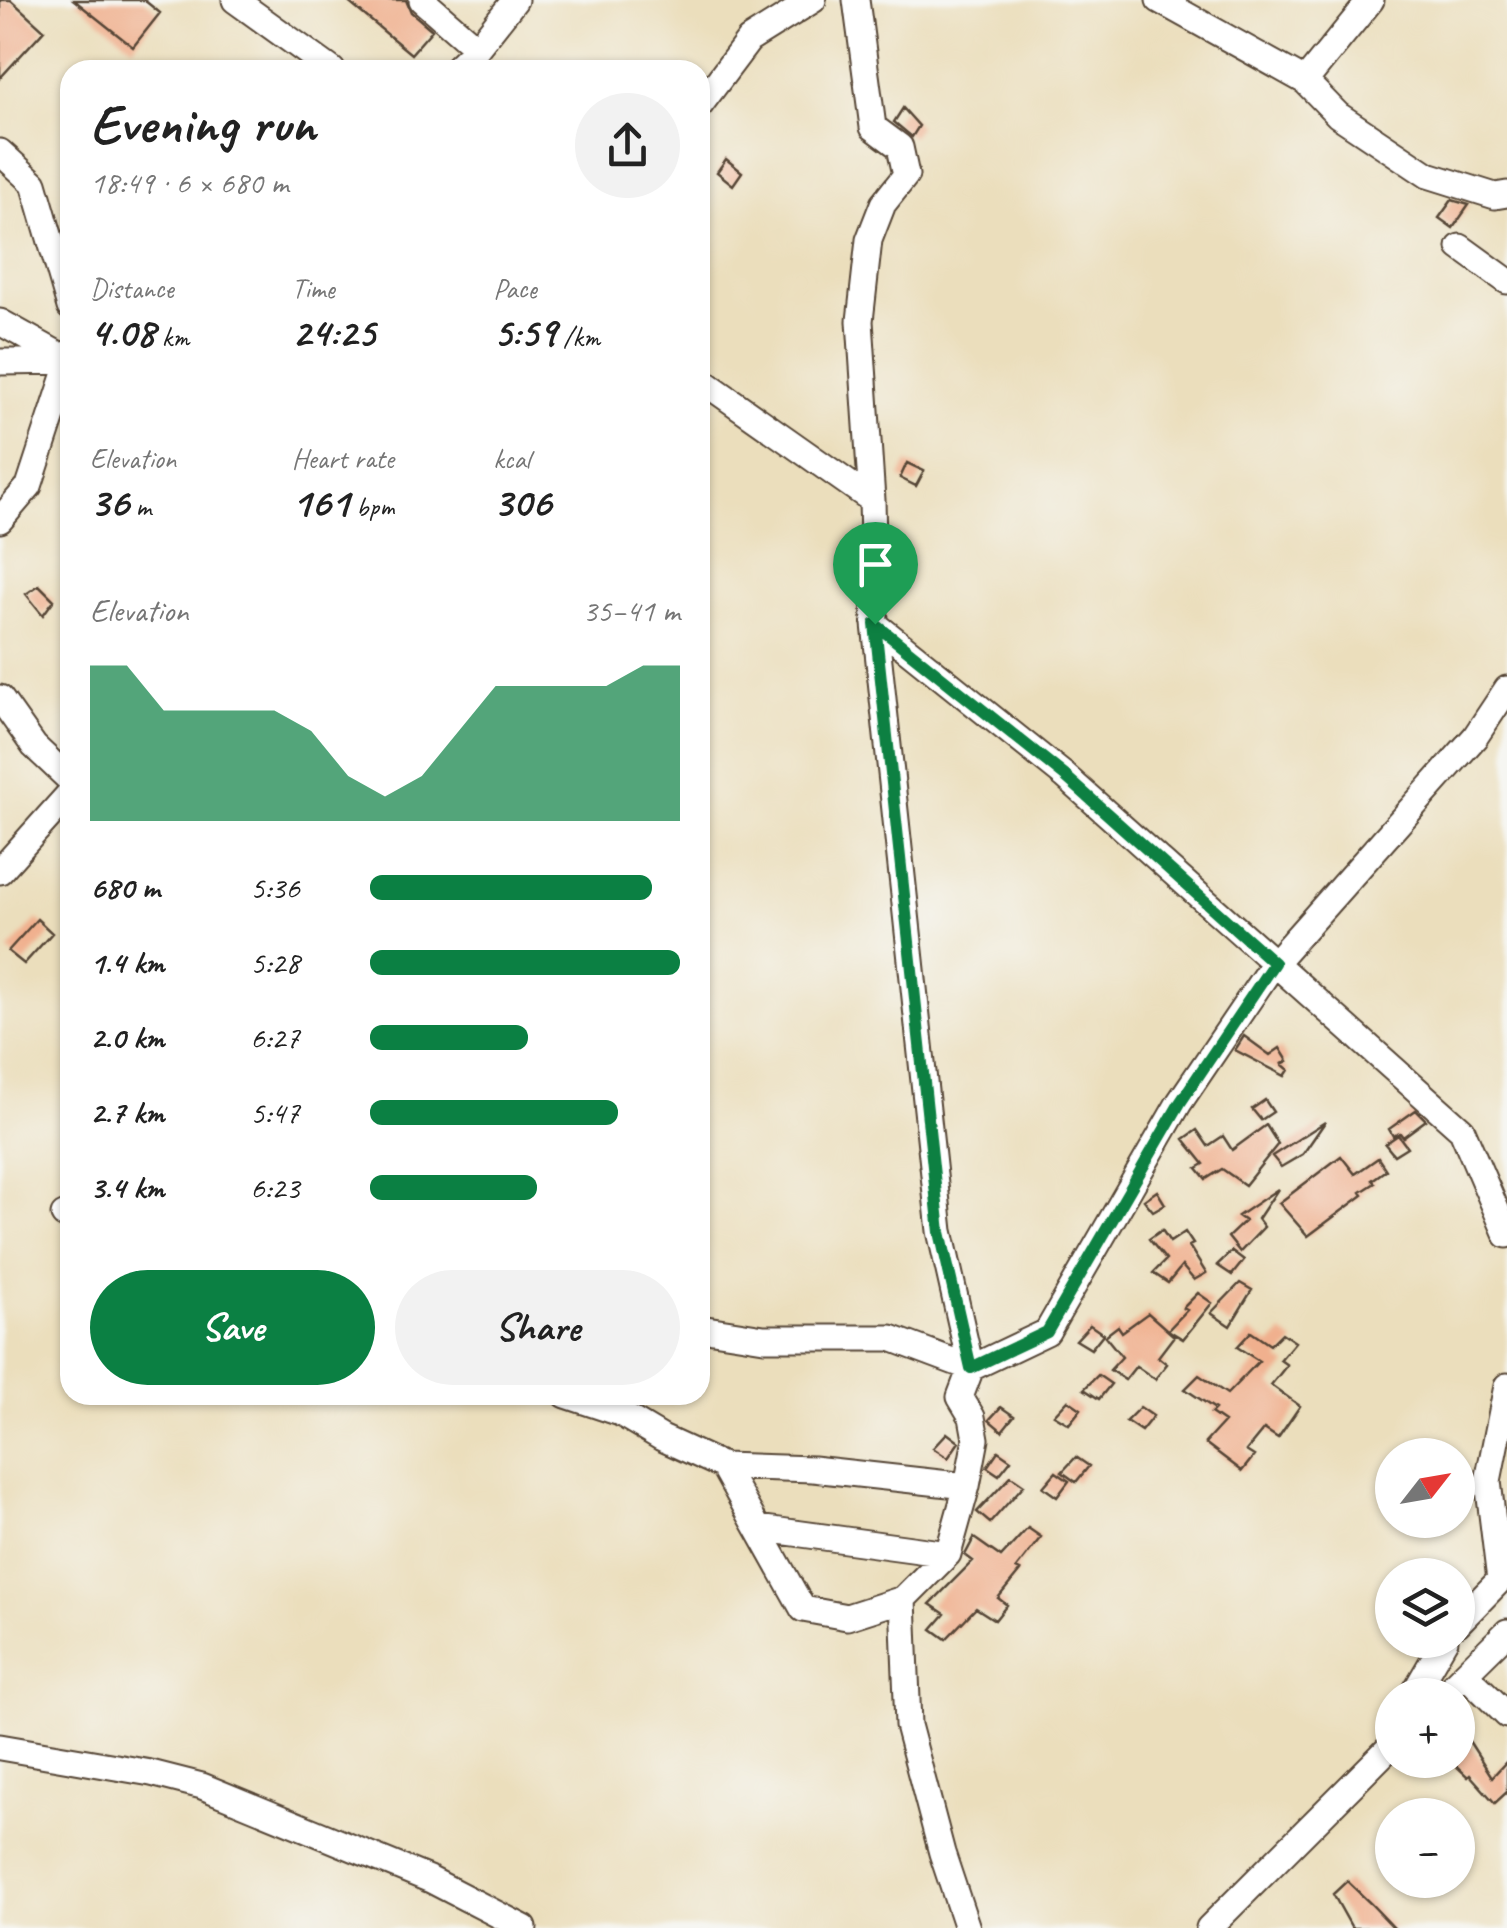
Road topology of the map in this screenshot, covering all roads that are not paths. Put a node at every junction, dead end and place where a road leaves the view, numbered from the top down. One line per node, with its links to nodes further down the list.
1 (236, 0): 9 (street)
2 (422, 0): 8 (street)
3 (515, 0): 8 (street)
4 (813, 0): 12 (street)
5 (856, 0): 24 (street)
6 (1160, 0): 11 (street)
7 (1370, 0): 11 (street)
8 (477, 48): 10 (street)
9 (318, 60)
10 (464, 60)
11 (1305, 81): 14 (street)
12 (710, 91)
13 (0, 152): 16 (street)
14 (1503, 199)
15 (1460, 247): 17 (street)
16 (60, 273)
17 (1507, 281)
18 (0, 322): 19 (street)
19 (60, 356)
20 (0, 362): 21 (street)
21 (60, 362)
22 (710, 385): 24 (street)
23 (60, 392): 25 (street)
24 (872, 500): 26 (street)
25 (0, 520)
26 (875, 624): 32 (street); 35 (street)
27 (1507, 689): 32 (street)
28 (0, 698): 29 (street)
29 (60, 771)
30 (60, 804): 31 (street)
31 (0, 871)
32 (1274, 963): 33 (street); 35 (street)
33 (1507, 1235)
34 (710, 1330): 35 (street)
35 (971, 1368): 39 (street)
36 (1507, 1386): 42 (street)
37 (596, 1405): 38 (street)
38 (724, 1466): 39 (street); 40 (street)
39 (967, 1486): 41 (street)
40 (758, 1528): 41 (street); 43 (street)
41 (948, 1554): 43 (street)
42 (1504, 1579): 44 (street)
43 (903, 1598): 52 (street)
44 (1475, 1607)
45 (1507, 1632): 46 (street)
46 (1465, 1674): 47 (street); 48 (street)
47 (1461, 1678)
48 (1507, 1715)
49 (0, 1748): 51 (street)
50 (1375, 1762): 53 (street)
51 (524, 1928)
52 (967, 1928)
53 (1209, 1928)

